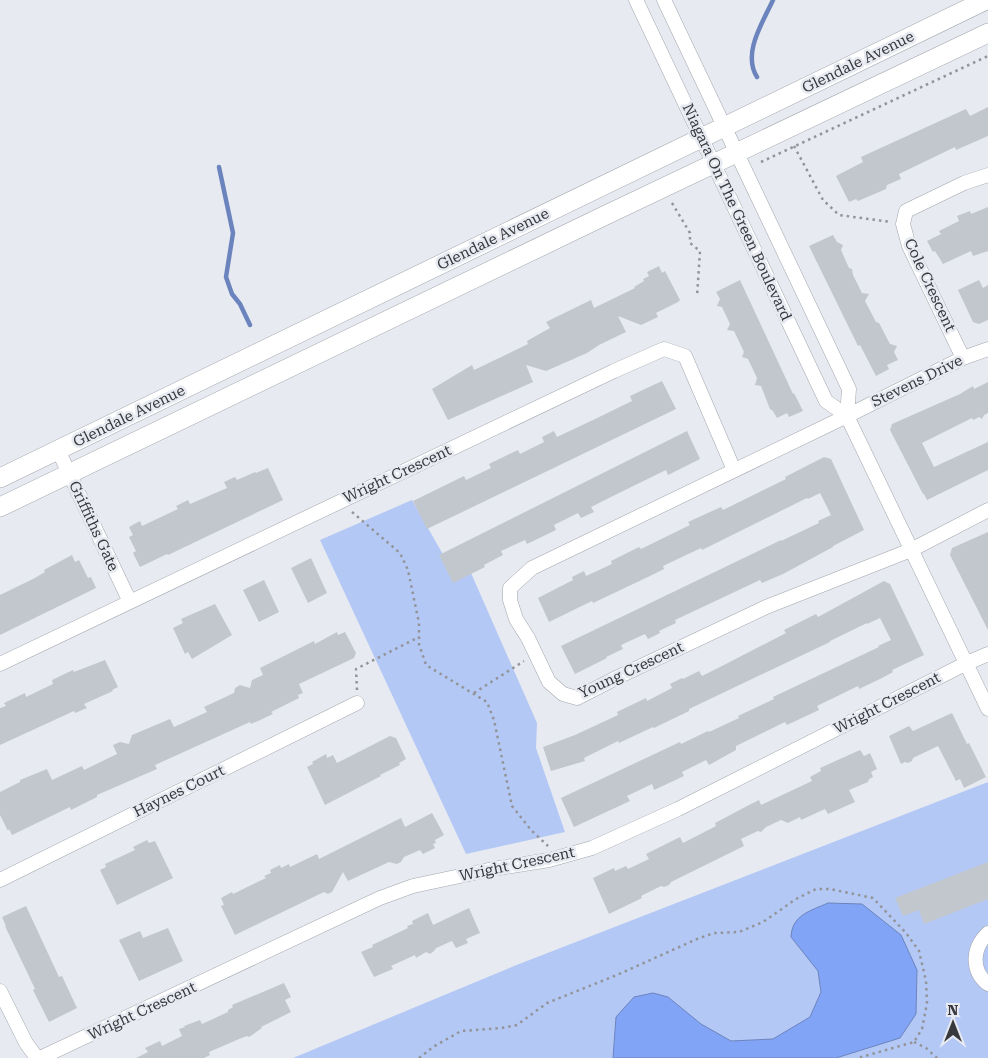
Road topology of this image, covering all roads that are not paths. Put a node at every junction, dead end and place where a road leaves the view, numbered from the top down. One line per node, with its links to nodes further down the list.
1 (636, 0): 6 (street, Niagara On The Green Boulevard)
2 (664, 0): 5 (street, Niagara On The Green Boulevard)
3 (986, 0): 5 (main road, Glendale Avenue)
4 (988, 33): 7 (main road, Glendale Avenue)
5 (724, 127): 6 (main road, Glendale Avenue); 7 (street, Niagara On The Green Boulevard)
6 (702, 138): 8 (street, Niagara On The Green Boulevard); 13 (main road, Glendale Avenue)
7 (736, 154): 8 (main road, Glendale Avenue); 12 (street, Niagara On The Green Boulevard)
8 (714, 164): 12 (street, Niagara On The Green Boulevard); 15 (main road, Glendale Avenue)
9 (988, 175): 11 (street, Cole Crescent)
10 (988, 349): 11 (street, Stevens Drive)
11 (963, 358): 12 (street, Stevens Drive)
12 (847, 416): 14 (street, Young Crescent); 19 (street, Niagara On The Green Boulevard)
13 (58, 450): 15 (street, Griffiths Gate); 16 (main road, Glendale Avenue)
14 (734, 470): 19 (street, Young Crescent); 20 (street, Wright Crescent)
15 (68, 474): 17 (main road, Glendale Avenue); 20 (street, Griffiths Gate)
16 (0, 478)
17 (0, 507)
18 (988, 510): 19 (street)
19 (911, 550): 23 (street, Niagara On The Green Boulevard)
20 (130, 602): 22 (street, Wright Crescent)
21 (988, 654): 23 (street, Wright Crescent)
22 (0, 664)
23 (965, 664): 25 (street, Niagara On The Green Boulevard); 30 (street, Wright Crescent)
24 (357, 703): 26 (street, Haynes Court)
25 (988, 709)
26 (0, 880)
27 (988, 933): 28 (street)
28 (988, 984)
29 (0, 991): 30 (street, Wright Crescent)
30 (38, 1058)

